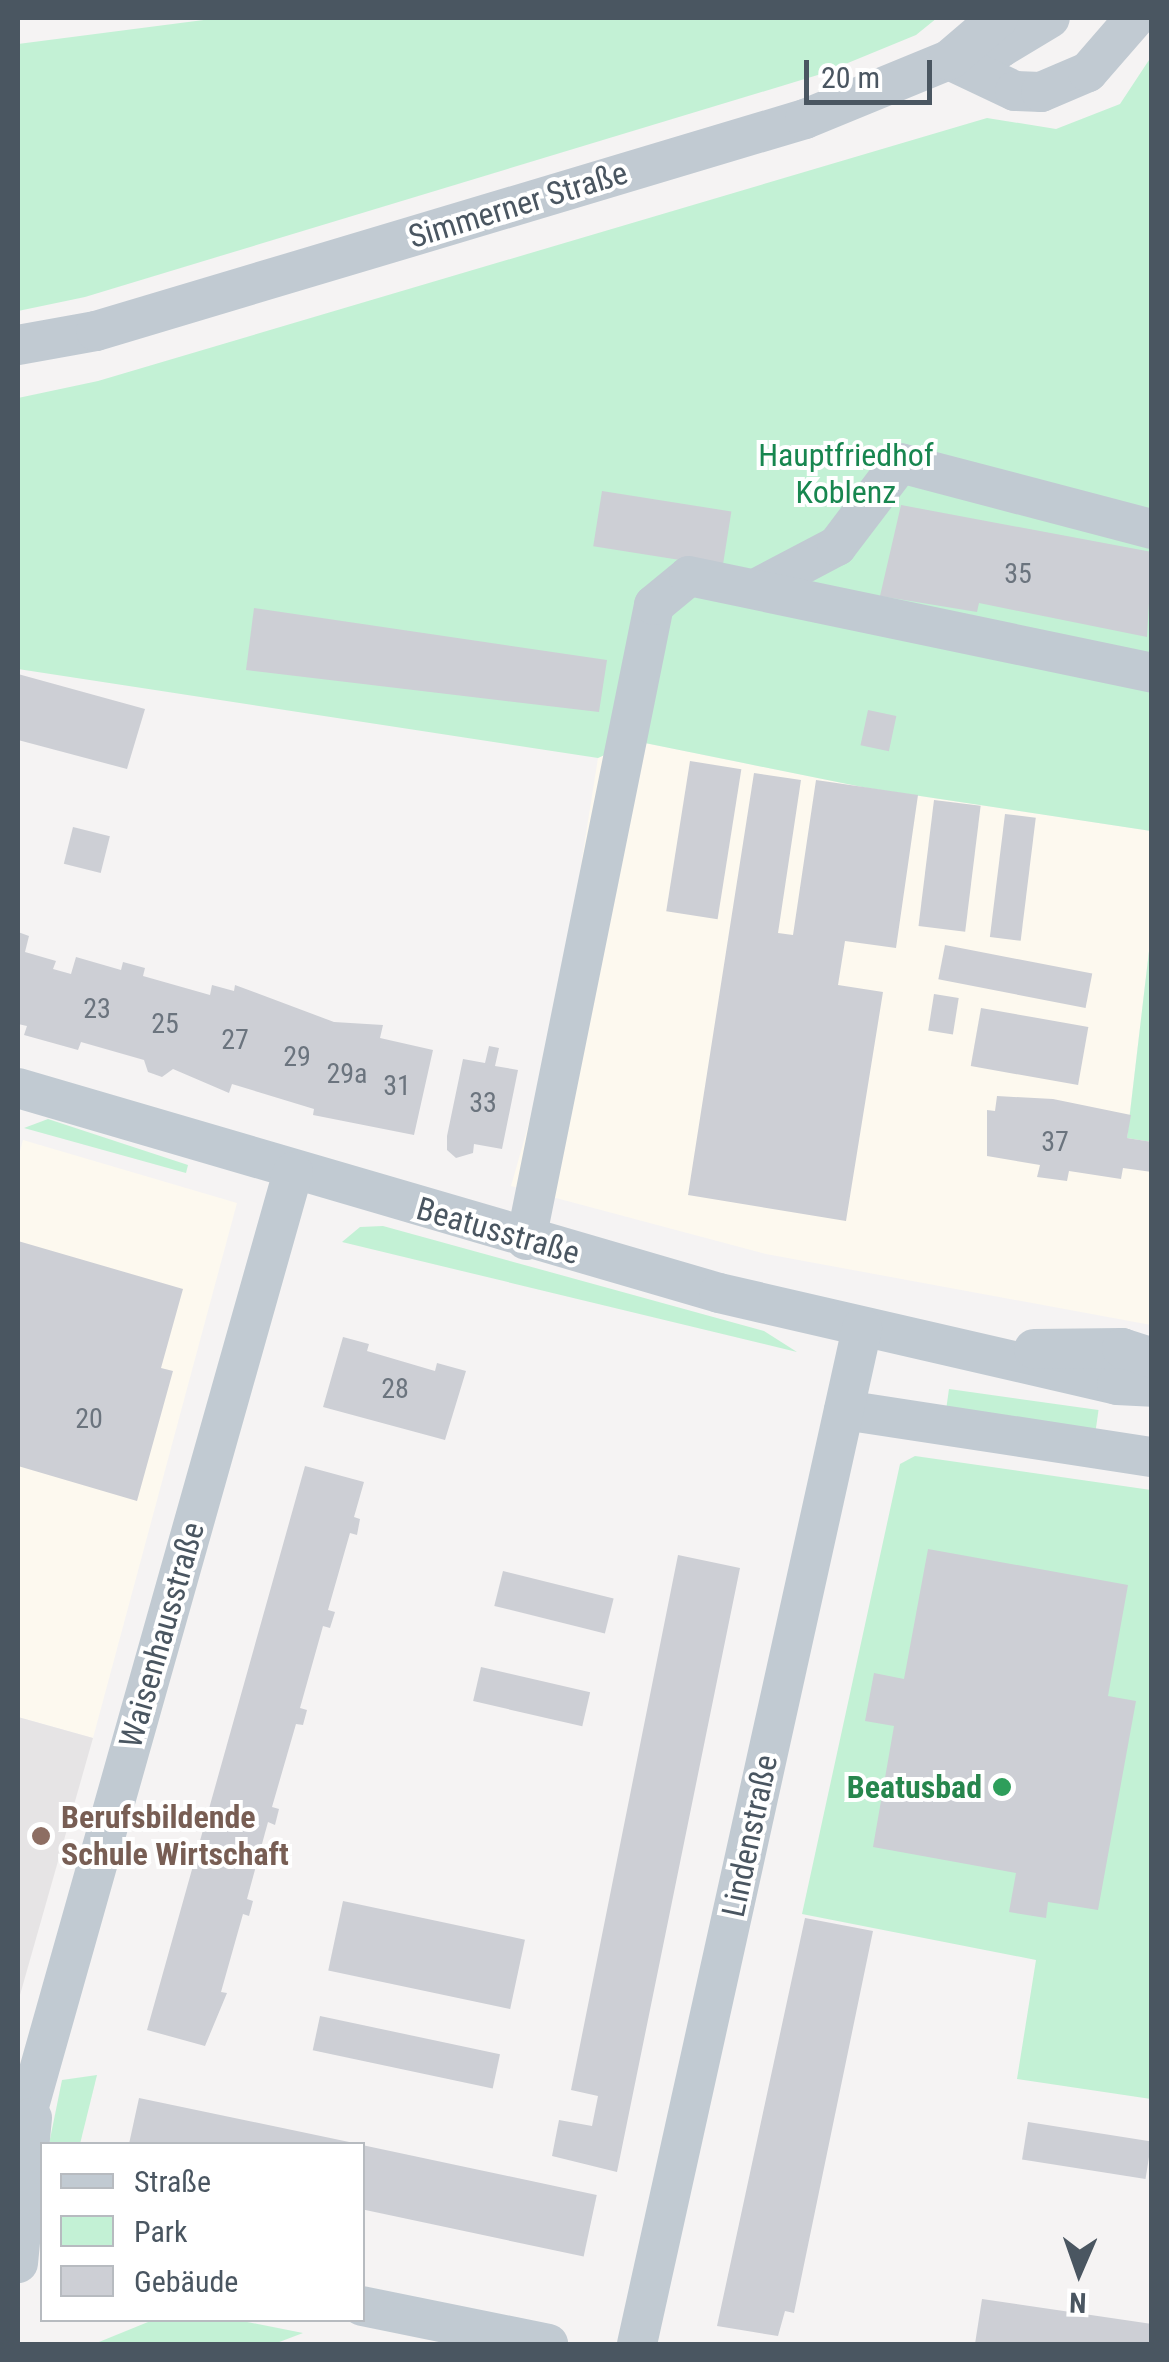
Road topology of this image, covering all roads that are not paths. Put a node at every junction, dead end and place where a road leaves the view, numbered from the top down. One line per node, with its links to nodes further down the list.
1 (998, 18): 4 (street, Simmerner Straße)
2 (1050, 18): 4 (street)
3 (1135, 18): 4 (street)
4 (949, 60): 5 (street, Simmerner Straße)
5 (18, 345)
6 (1152, 529): 7 (street)
7 (761, 586): 8 (street); 11 (street)
8 (1152, 673)
9 (18, 1088): 10 (street, Beatusstraße)
10 (293, 1172): 11 (street, Beatusstraße); 18 (street, Waisenhausstraße)
11 (526, 1240): 12 (street, Beatusstraße)
12 (862, 1328): 13 (street, Beatusstraße); 16 (street, Lindenstraße)
13 (984, 1350): 14 (street, Beatusstraße); 15 (street, Beatusstraße)
14 (1152, 1358)
15 (1152, 1386)
16 (844, 1410): 17 (street); 23 (street, Lindenstraße)
17 (1152, 1457)
18 (32, 2099): 19 (street, Waisenhausstraße); 20 (street, Waisenhausstraße)
19 (18, 2145)
20 (25, 2245)
21 (365, 2307): 22 (street)
22 (548, 2344)
23 (637, 2344)

